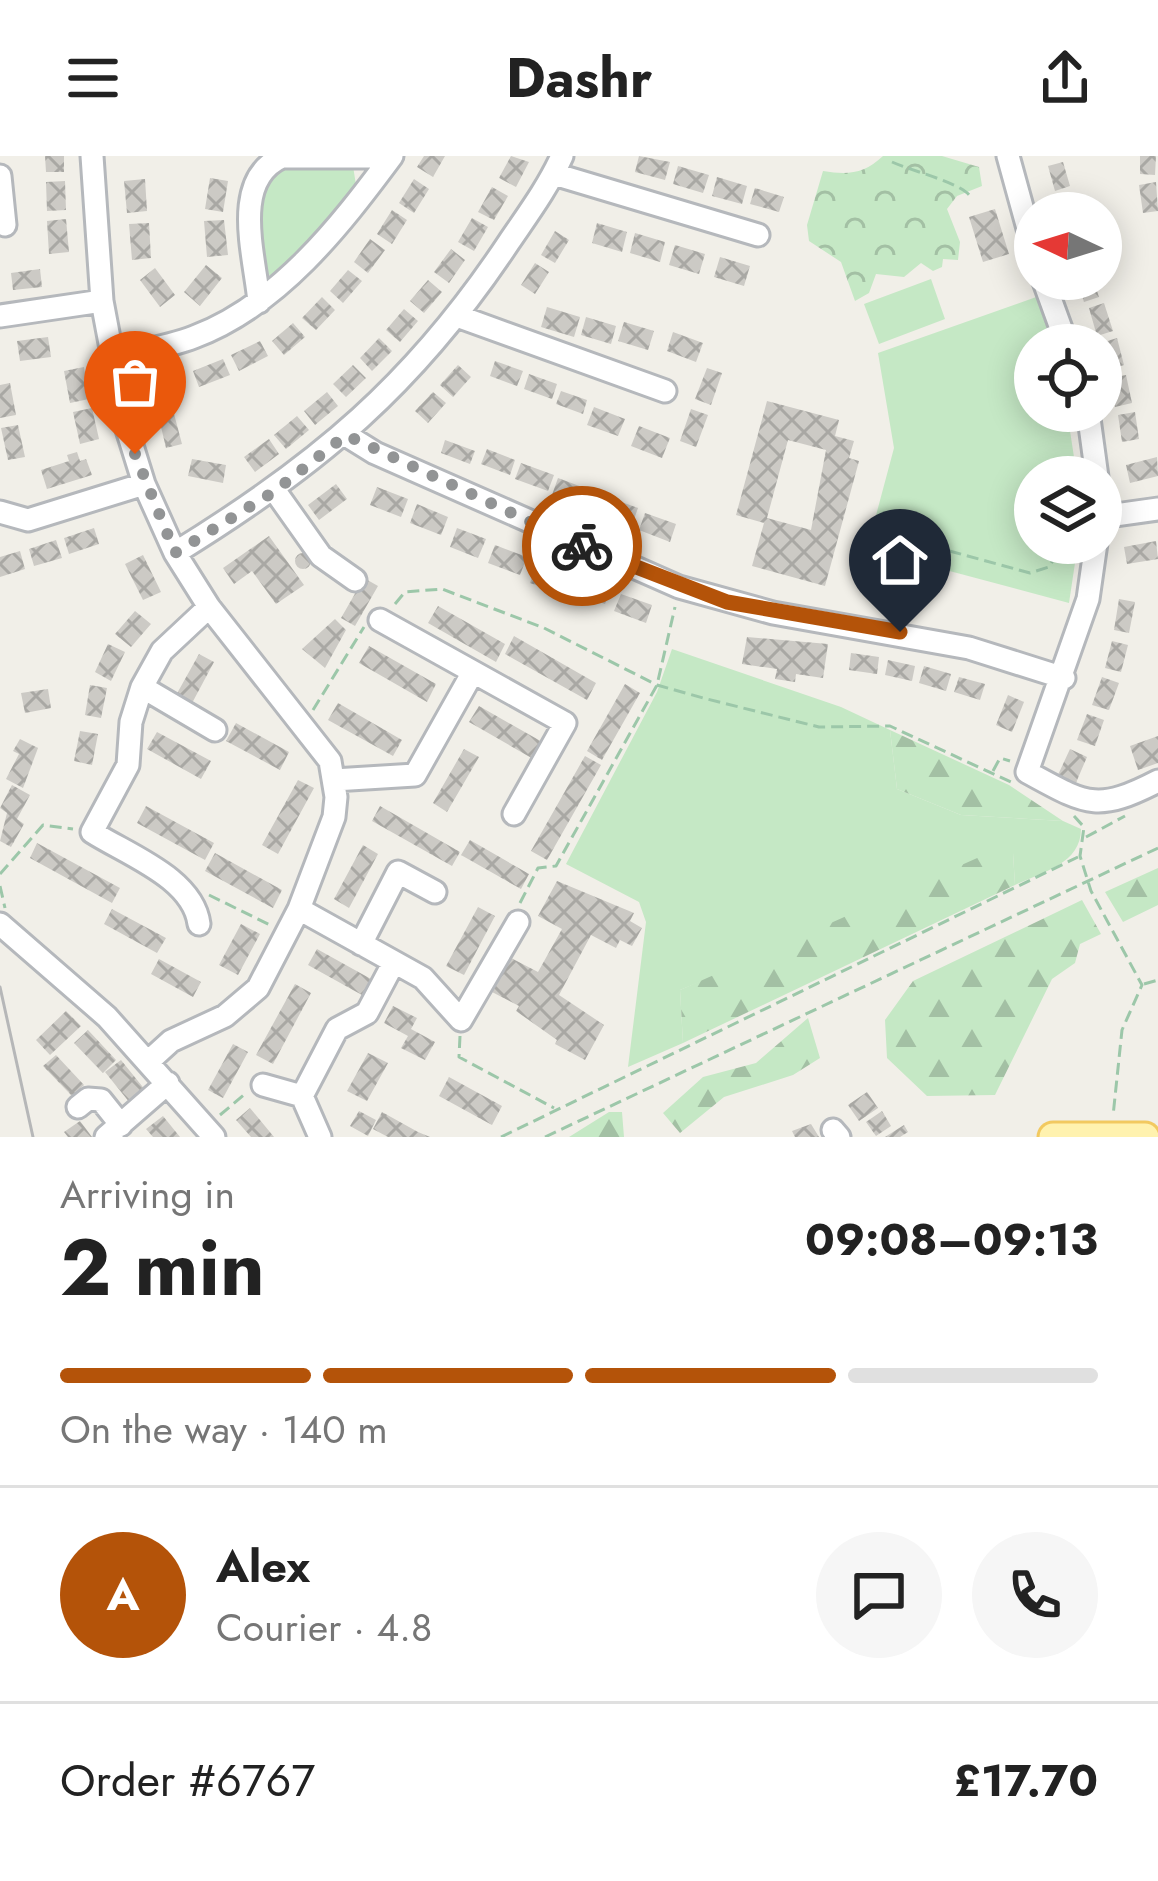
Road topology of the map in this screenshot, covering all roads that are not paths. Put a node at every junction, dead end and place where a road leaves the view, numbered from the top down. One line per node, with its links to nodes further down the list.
1 (92, 156): 9 (street)
2 (392, 156): 10 (street); 10 (street)
3 (1008, 156): 6 (street)
4 (558, 165): 8 (street); 12 (street)
5 (0, 176): 7 (street)
6 (1018, 192)
7 (5, 225)
8 (758, 235)
9 (102, 301): 11 (street); 13 (street)
10 (260, 302): 13 (street)
11 (0, 316)
12 (460, 317): 14 (street); 15 (street)
13 (112, 357): 16 (street)
14 (665, 391)
15 (346, 435): 17 (street); 27 (street)
16 (144, 484): 19 (street); 21 (street)
17 (275, 491): 21 (street); 23 (street)
18 (1158, 509): 20 (street)
19 (0, 512)
20 (1122, 514)
21 (175, 553): 24 (street)
22 (1093, 564): 27 (street)
23 (355, 580)
24 (209, 608): 28 (street); 30 (street)
25 (380, 620): 26 (street)
26 (473, 672): 30 (street); 32 (street)
27 (1064, 678): 31 (street)
28 (142, 687): 29 (street); 37 (street)
29 (214, 730)
30 (334, 780): 34 (street)
31 (1158, 781)
32 (514, 814)
33 (436, 892): 38 (street)
34 (299, 909): 38 (street); 40 (street)
35 (518, 922): 39 (street)
36 (0, 924): 40 (street)
37 (199, 924)
38 (361, 944): 39 (street)
39 (394, 962): 43 (street)
40 (149, 1061): 41 (street)
41 (168, 1083): 45 (street); 46 (street)
42 (263, 1085): 43 (street)
43 (302, 1096): 47 (street)
44 (78, 1107): 45 (street)
45 (114, 1131)
46 (208, 1131)
47 (320, 1137)
48 (1053, 1137): 49 (main road)
49 (1145, 1137)

